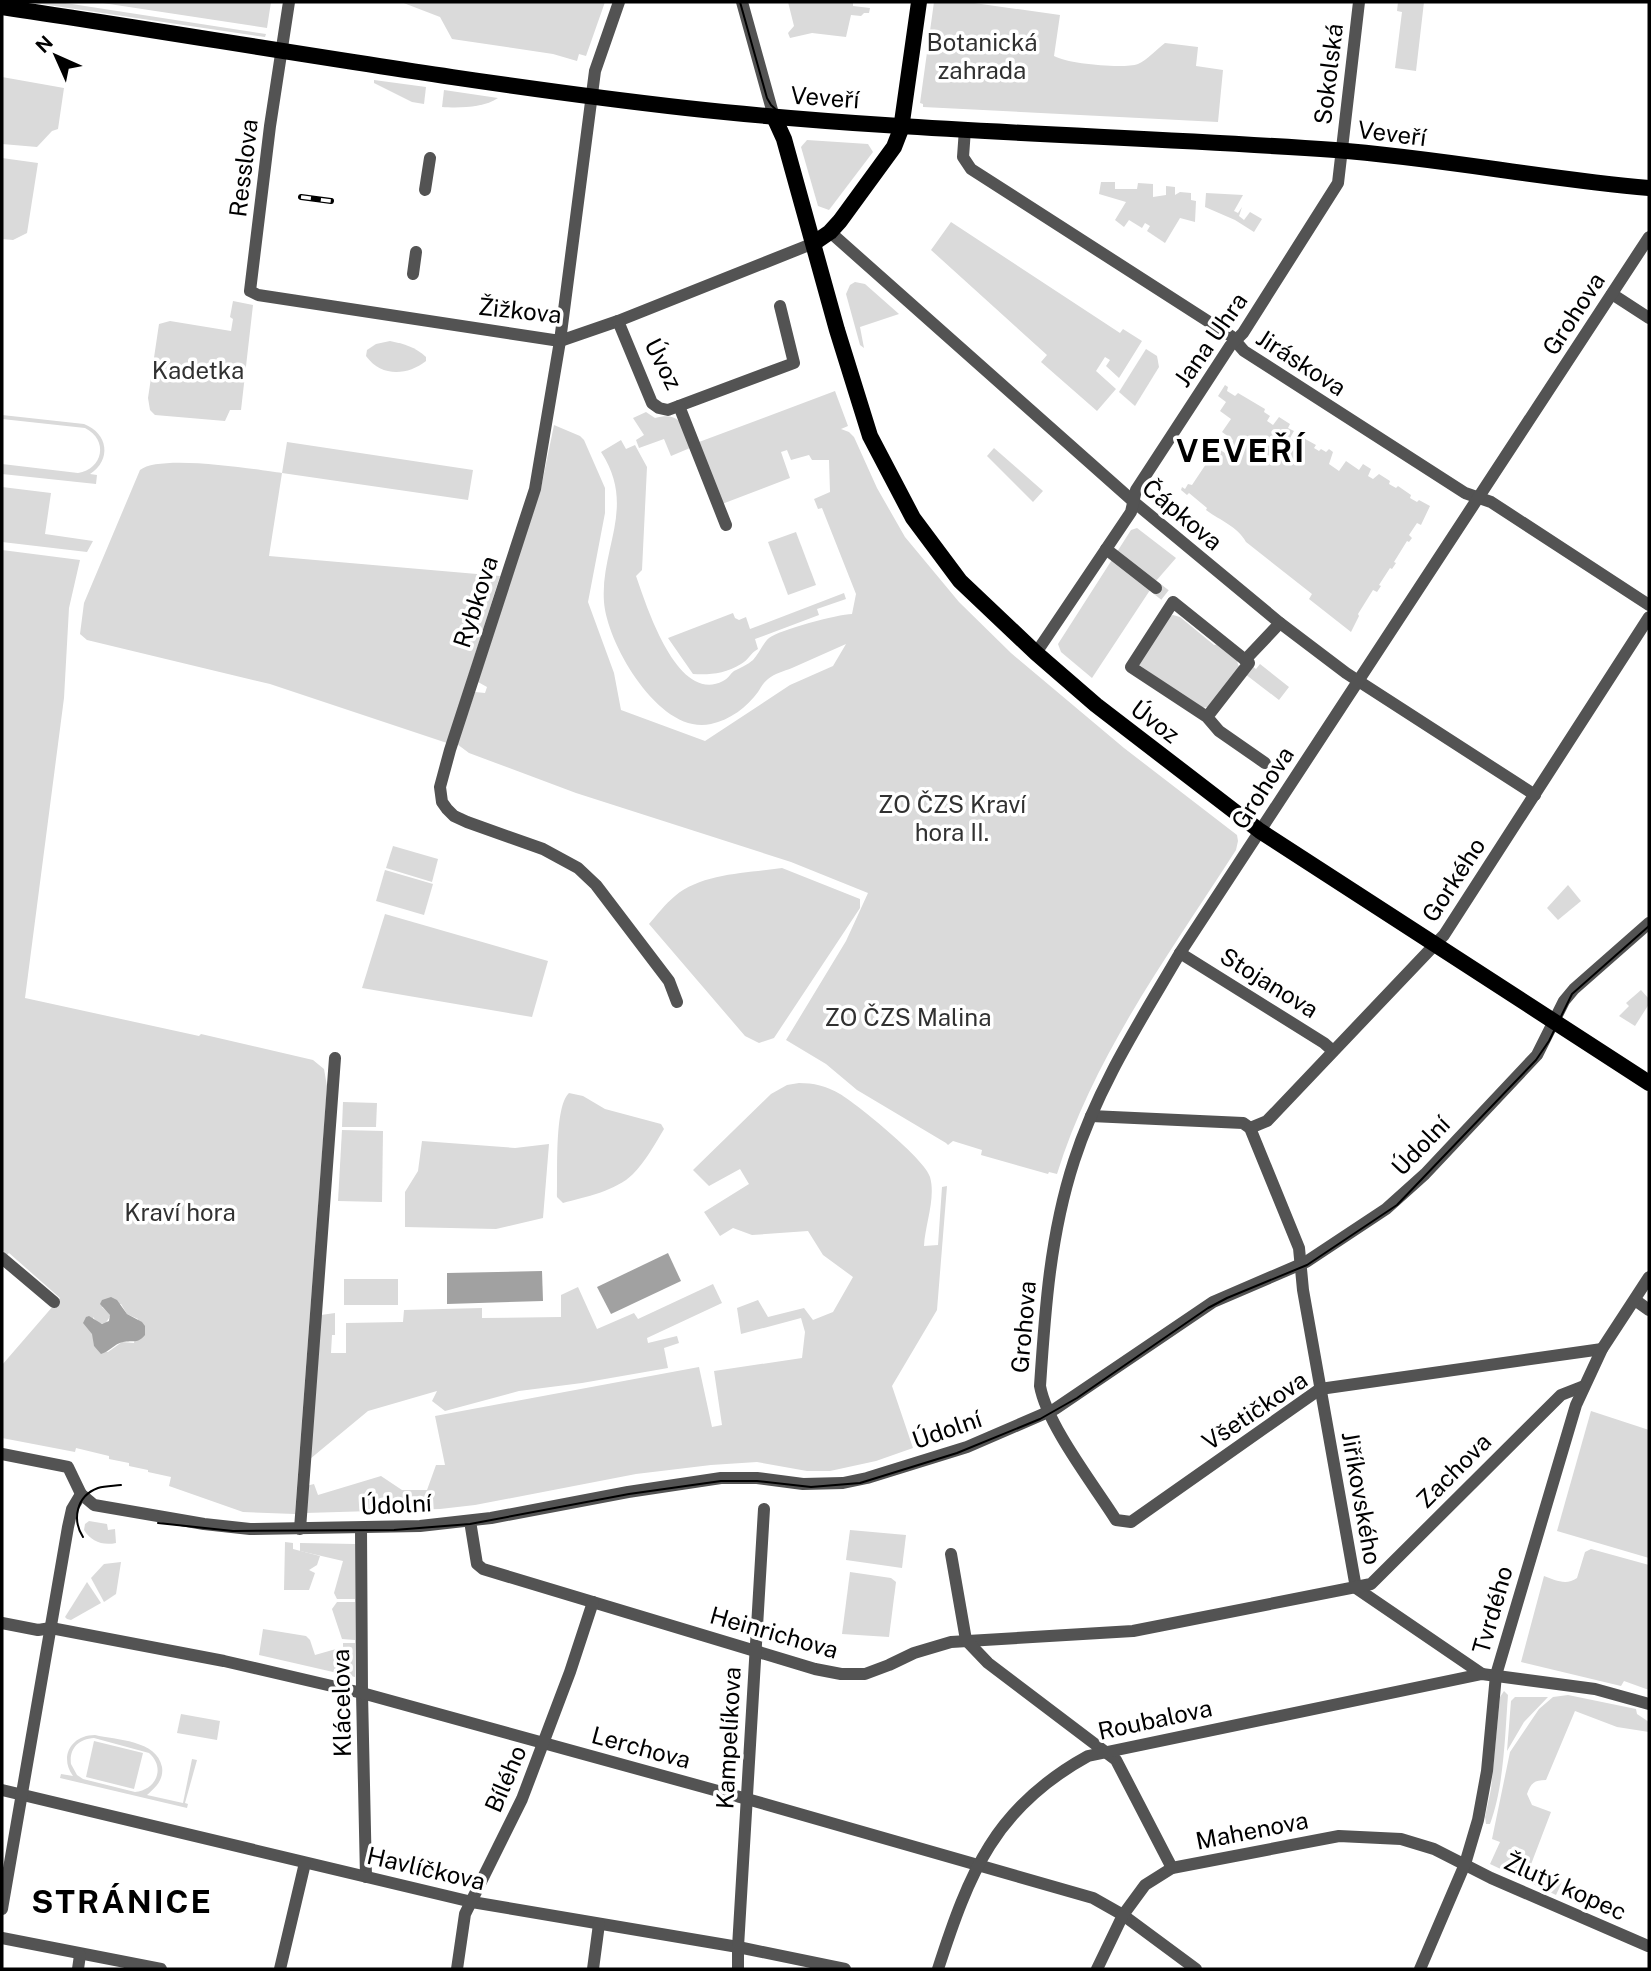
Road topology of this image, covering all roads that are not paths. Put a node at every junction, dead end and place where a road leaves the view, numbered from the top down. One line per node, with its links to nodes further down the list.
1 (289, 2): 7 (street, Resslova)
2 (619, 2): 8 (street, Rybkova)
3 (742, 2): 9 (street)
4 (919, 2): 10 (main road)
5 (1359, 2): 12 (street, Sokolská)
6 (2, 7): 7 (main road, Veveří)
7 (281, 50): 8 (main road, Veveří); 21 (street, Resslova)
8 (592, 97): 9 (main road, Veveří); 26 (street, Rybkova)
9 (774, 117): 10 (main road, Veveří); 18 (main road, Úvoz)
10 (902, 126): 11 (main road, Veveří); 16 (main road)
11 (965, 129): 12 (main road, Veveří); 27 (street, Jiráskova)
12 (1341, 151): 14 (main road, Veveří); 27 (street, Jana Uhra)
13 (430, 158): 15 (street)
14 (1649, 188)
15 (425, 190)
16 (830, 232): 18 (main road); 30 (street, Čápkova)
17 (1649, 236): 22 (street, Grohova)
18 (814, 243): 25 (street, Žižkova); 37 (main road, Úvoz)
19 (416, 253): 20 (street)
20 (413, 274)
21 (250, 291): 26 (street, Žižkova)
22 (1612, 294): 24 (street); 29 (street, Grohova)
23 (780, 306): 28 (street, Úvoz)
24 (1649, 318)
25 (618, 321): 26 (street, Žižkova); 28 (street, Úvoz)
26 (560, 341): 47 (street, Rybkova)
27 (1234, 342): 29 (street, Jiráskova); 30 (street, Jana Uhra)
28 (679, 406): 31 (street, Úvoz)
29 (1478, 498): 34 (street, Jiráskova); 39 (street, Grohova)
30 (1133, 502): 32 (street, Jana Uhra); 36 (street, Čápkova)
31 (726, 525)
32 (1106, 549): 33 (street); 37 (street, Jana Uhra)
33 (1165, 595): 38 (street); 40 (street)
34 (1649, 605)
35 (1649, 617): 42 (street, Gorkého)
36 (1280, 623): 38 (street); 39 (street, Čápkova)
37 (1036, 653): 43 (main road, Úvoz)
38 (1245, 660): 40 (street)
39 (1359, 681): 42 (street, Čápkova); 43 (street, Grohova)
40 (1207, 717): 41 (street)
41 (1265, 763)
42 (1535, 795): 45 (street, Gorkého)
43 (1260, 831): 45 (main road, Úvoz); 46 (street, Grohova)
44 (1649, 923): 48 (street, Údolní)
45 (1435, 945): 48 (main road, Úvoz); 49 (street, Gorkého)
46 (1180, 953): 49 (street, Stojanova); 52 (street, Grohova)
47 (677, 1002)
48 (1555, 1021): 51 (main road, Úvoz); 55 (street, Údolní)
49 (1334, 1051): 53 (street, Gorkého)
50 (335, 1058): 69 (street)
51 (1649, 1083)
52 (1091, 1116): 53 (street); 63 (street, Grohova)
53 (1250, 1128): 55 (street, Jiříkovského)
54 (2, 1258): 58 (street)
55 (1301, 1265): 62 (street, Jiříkovského); 63 (street, Údolní)
56 (1649, 1277): 57 (street, Tvrdého)
57 (1635, 1300): 59 (street); 60 (street, Tvrdého)
58 (54, 1302)
59 (1649, 1310)
60 (1602, 1349): 61 (street, Tvrdého); 62 (street, Všetičkova)
61 (1584, 1386): 71 (street, Zachova); 78 (street, Tvrdého)
62 (1320, 1389): 63 (street, Všetičkova); 71 (street, Jiříkovského)
63 (1049, 1412): 67 (street, Údolní)
64 (2, 1454): 65 (street)
65 (81, 1494): 69 (street, Údolní); 74 (street)
66 (764, 1509): 76 (street, Kampelíkova)
67 (470, 1521): 68 (street, Údolní); 72 (street, Heinrichova)
68 (361, 1528): 69 (street, Údolní); 79 (street, Klácelova)
69 (300, 1529)
70 (951, 1554): 75 (street)
71 (1356, 1588): 75 (street, Heinrichova); 77 (street, Jiříkovského)
72 (593, 1602): 76 (street, Heinrichova); 81 (street, Bílého)
73 (2, 1623): 74 (street, Lerchova)
74 (51, 1628): 79 (street, Lerchova); 84 (street)
75 (966, 1640): 76 (street, Heinrichova); 82 (street)
76 (755, 1651): 85 (street, Kampelíkova)
77 (1482, 1674): 78 (street, Roubalova); 82 (street, Roubalova)
78 (1496, 1675): 80 (street, Roubalova); 87 (street, Tvrdého)
79 (362, 1693): 81 (street, Lerchova); 90 (street, Klácelova)
80 (1649, 1704)
81 (544, 1743): 85 (street, Lerchova); 91 (street, Bílého)
82 (1105, 1751): 88 (street, Roubalova); 89 (street)
83 (2, 1790): 84 (street, Havlíčkova)
84 (22, 1795): 86 (street, Havlíčkova); 92 (street)
85 (747, 1798): 88 (street, Lerchova); 97 (street, Kampelíkova)
86 (305, 1863): 90 (street, Havlíčkova); 101 (street)
87 (1465, 1864): 89 (street, Mahenova); 96 (street, Žlutý kopec); 109 (street, Tvrdého)
88 (978, 1866): 93 (street, Lerchova); 106 (street, Roubalova)
89 (1172, 1868): 93 (street, Mahenova)
90 (366, 1877): 91 (street, Havlíčkova)
91 (472, 1902): 94 (street, Havlíčkova); 102 (street, Bílého)
92 (2, 1909)
93 (1123, 1914): 107 (street, Mahenova); 108 (street, Lerchova)
94 (599, 1924): 97 (street, Havlíčkova); 103 (street)
95 (2, 1938): 98 (street)
96 (1648, 1946)
97 (738, 1947): 104 (street, Kampelíkova); 105 (street, Havlíčkova)
98 (80, 1955): 99 (street); 100 (street)
99 (78, 1969)
100 (161, 1969)
101 (280, 1969)
102 (457, 1969)
103 (593, 1969)
104 (738, 1969)
105 (845, 1969)
106 (938, 1969)
107 (1097, 1969)
108 (1196, 1969)
109 (1420, 1969)

